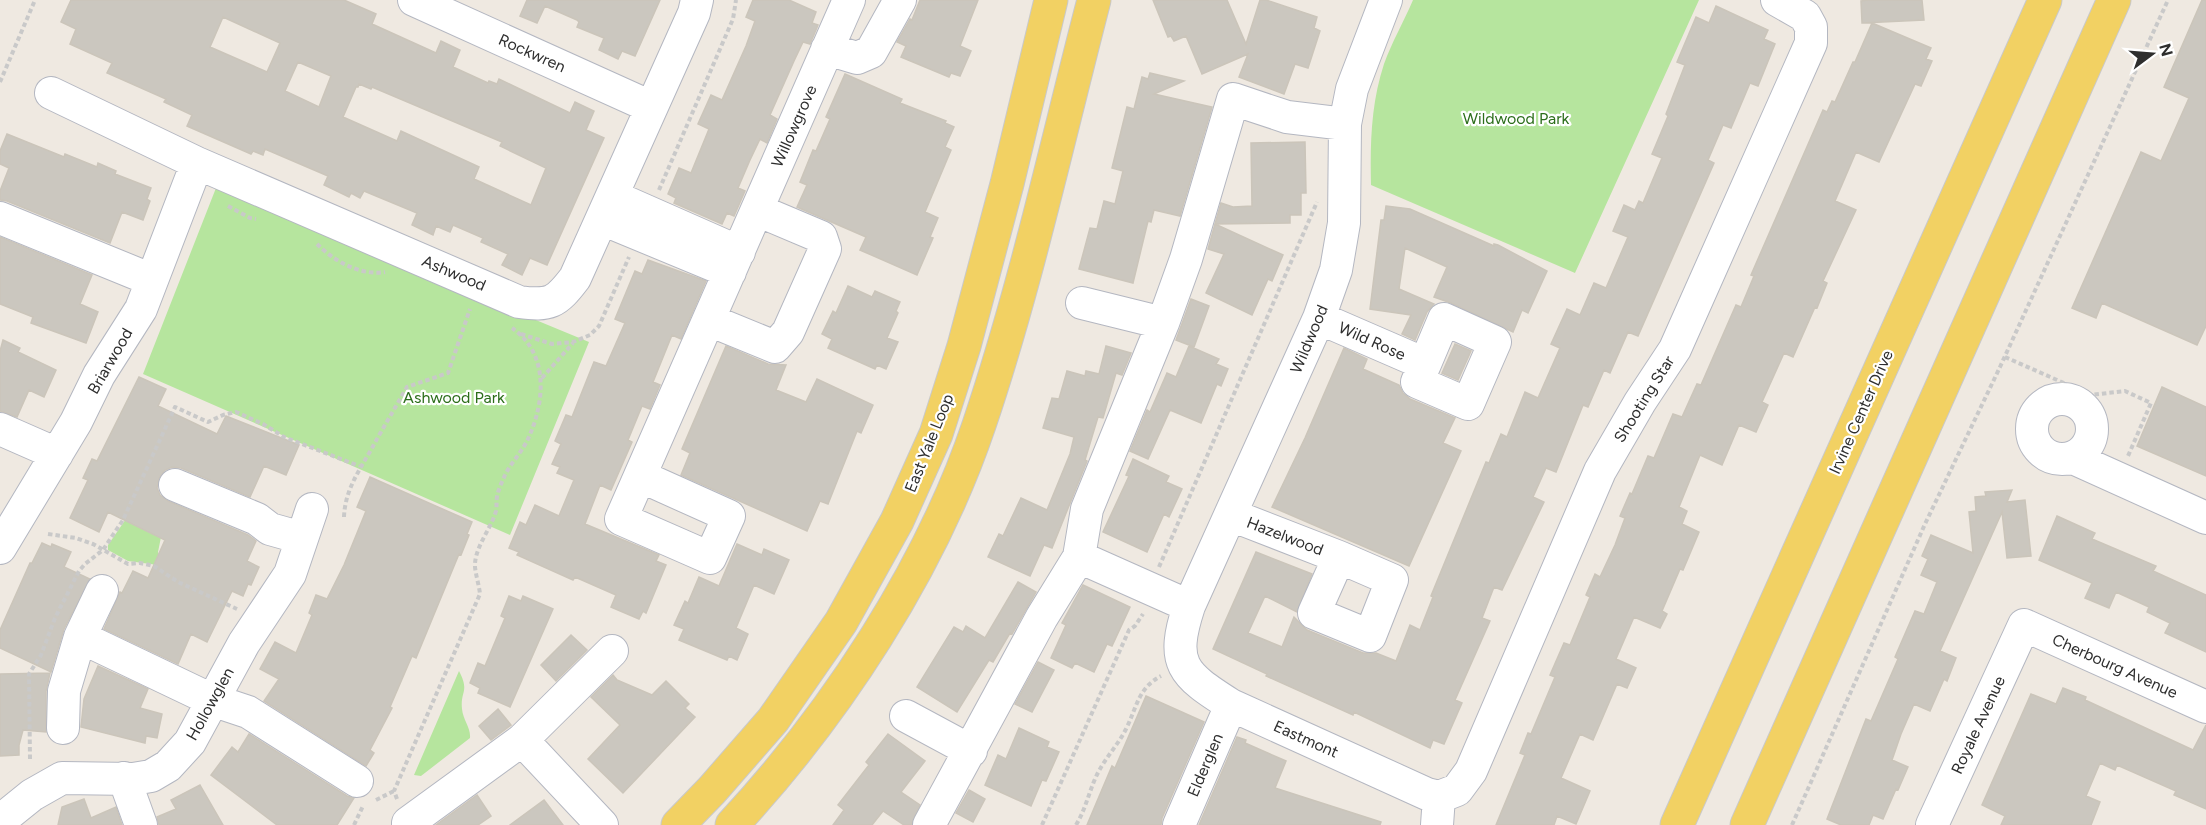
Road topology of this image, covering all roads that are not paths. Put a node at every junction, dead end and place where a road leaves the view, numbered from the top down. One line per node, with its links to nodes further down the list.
1 (414, 0): 13 (street, Rockwren)
2 (697, 0): 13 (street, Ashwood)
3 (849, 0): 11 (street, Willowgrove)
4 (900, 0): 11 (street)
5 (1051, 0): 58 (main road, East Yale Loop)
6 (1094, 0): 59 (main road)
7 (1385, 0): 14 (street, Wildwood)
8 (1777, 0): 53 (street, Shooting Star)
9 (2044, 0): 62 (main road, Irvine Center Drive)
10 (2114, 0): 63 (main road)
11 (827, 49): 17 (street, Willowgrove)
12 (51, 93): 15 (street, Ashwood)
13 (651, 107): 16 (street, Ashwood)
14 (1345, 123): 22 (street, Wildwood); 24 (street)
15 (197, 163): 16 (street, Ashwood); 20 (street, Briarwood)
16 (607, 208): 19 (street)
17 (757, 210): 19 (street, Willowgrove); 23 (street)
18 (0, 218): 20 (street)
19 (734, 262): 23 (street, Willowgrove)
20 (152, 280): 27 (street, Briarwood)
21 (1082, 303): 24 (street)
22 (1319, 318): 25 (street, Wild Rose); 32 (street, Wildwood)
23 (709, 320): 29 (street, Willowgrove)
24 (1163, 323): 36 (street)
25 (1425, 364)
26 (0, 429): 27 (street)
27 (57, 453): 35 (street, Briarwood)
28 (2073, 458): 33 (street)
29 (640, 476)
30 (175, 485): 34 (street)
31 (312, 509): 34 (street, Hollowglen)
32 (1231, 515): 37 (street, Hazelwood); 39 (street, Wildwood)
33 (2206, 518)
34 (302, 538): 44 (street, Hollowglen)
35 (0, 548)
36 (1079, 557): 39 (street); 50 (street)
37 (1339, 557)
38 (102, 591): 41 (street)
39 (1189, 606): 43 (street, Wildwood)
40 (2025, 625): 46 (street, Cherbourg Avenue); 64 (street, Royale Avenue)
41 (80, 637): 44 (street); 48 (street)
42 (612, 651): 49 (street)
43 (1175, 668): 45 (street, Eastmont)
44 (212, 700): 51 (street, Hollowglen); 52 (street)
45 (1231, 705): 53 (street, Eastmont); 61 (street, Elderglen)
46 (2206, 707)
47 (906, 716): 50 (street)
48 (63, 728)
49 (522, 740): 55 (street); 57 (street)
50 (971, 751): 60 (street)
51 (124, 778): 54 (street, Hollowglen); 56 (street)
52 (357, 781)
53 (1438, 811)
54 (2, 821)
55 (408, 824)
56 (141, 825)
57 (602, 825)
58 (678, 825)
59 (732, 825)
60 (929, 825)
61 (1179, 825)
62 (1677, 825)
63 (1748, 825)
64 (1932, 825)

